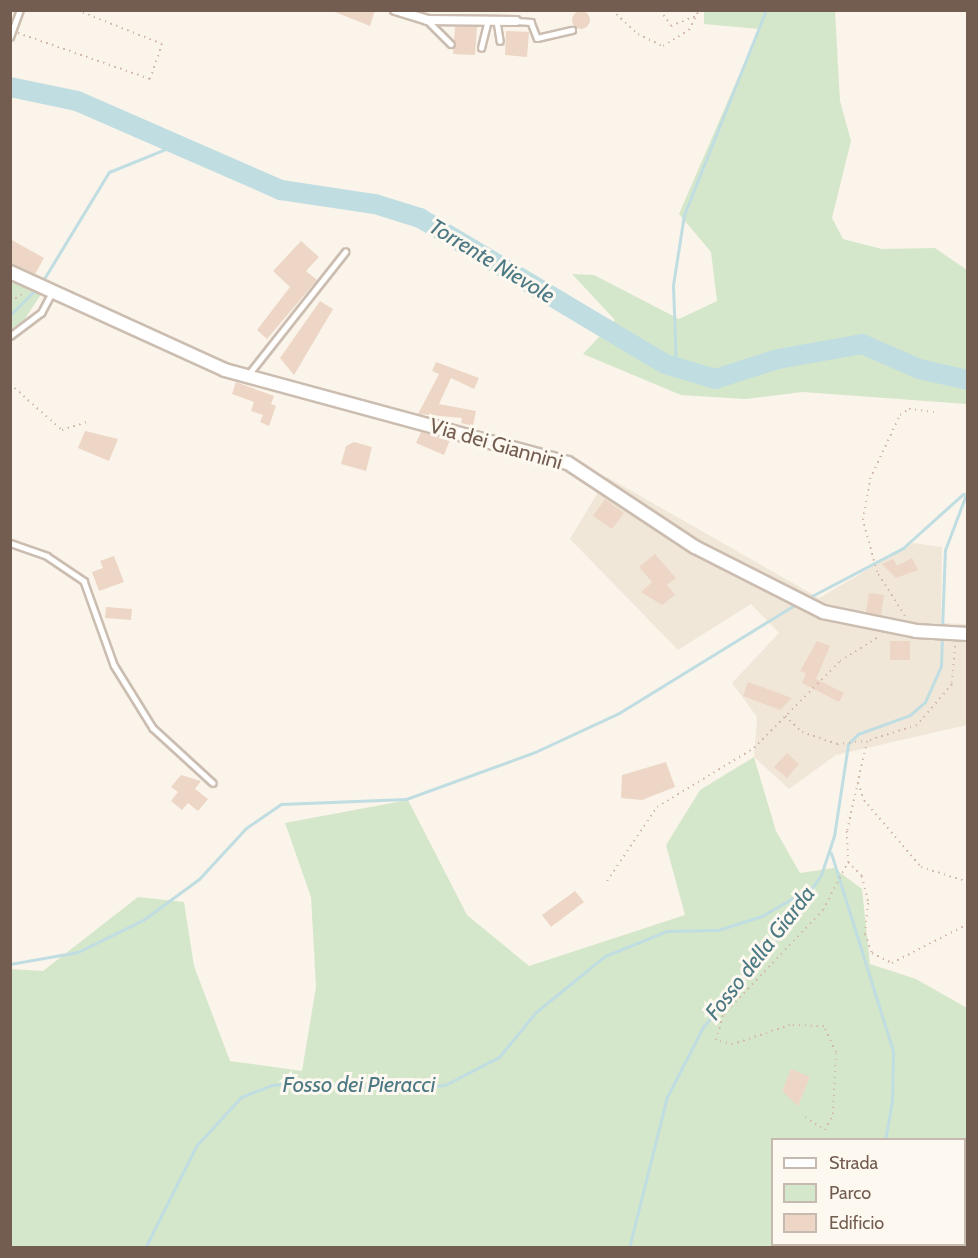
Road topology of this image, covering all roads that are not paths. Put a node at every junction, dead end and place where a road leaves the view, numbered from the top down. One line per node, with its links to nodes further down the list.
1 (20, 10): 7 (lane)
2 (395, 10): 3 (street)
3 (427, 20): 4 (street); 9 (lane)
4 (492, 20): 5 (street); 8 (lane); 10 (lane)
5 (516, 21): 6 (lane)
6 (572, 30)
7 (11, 34)
8 (500, 41)
9 (451, 44)
10 (481, 48)
11 (345, 252): 15 (lane)
12 (10, 272): 13 (street, Via dei Giannini)
13 (52, 292): 14 (lane); 15 (street, Via dei Giannini)
14 (10, 336)
15 (247, 377): 17 (street, Via dei Giannini)
16 (10, 543): 18 (lane)
17 (962, 634)
18 (213, 783)

